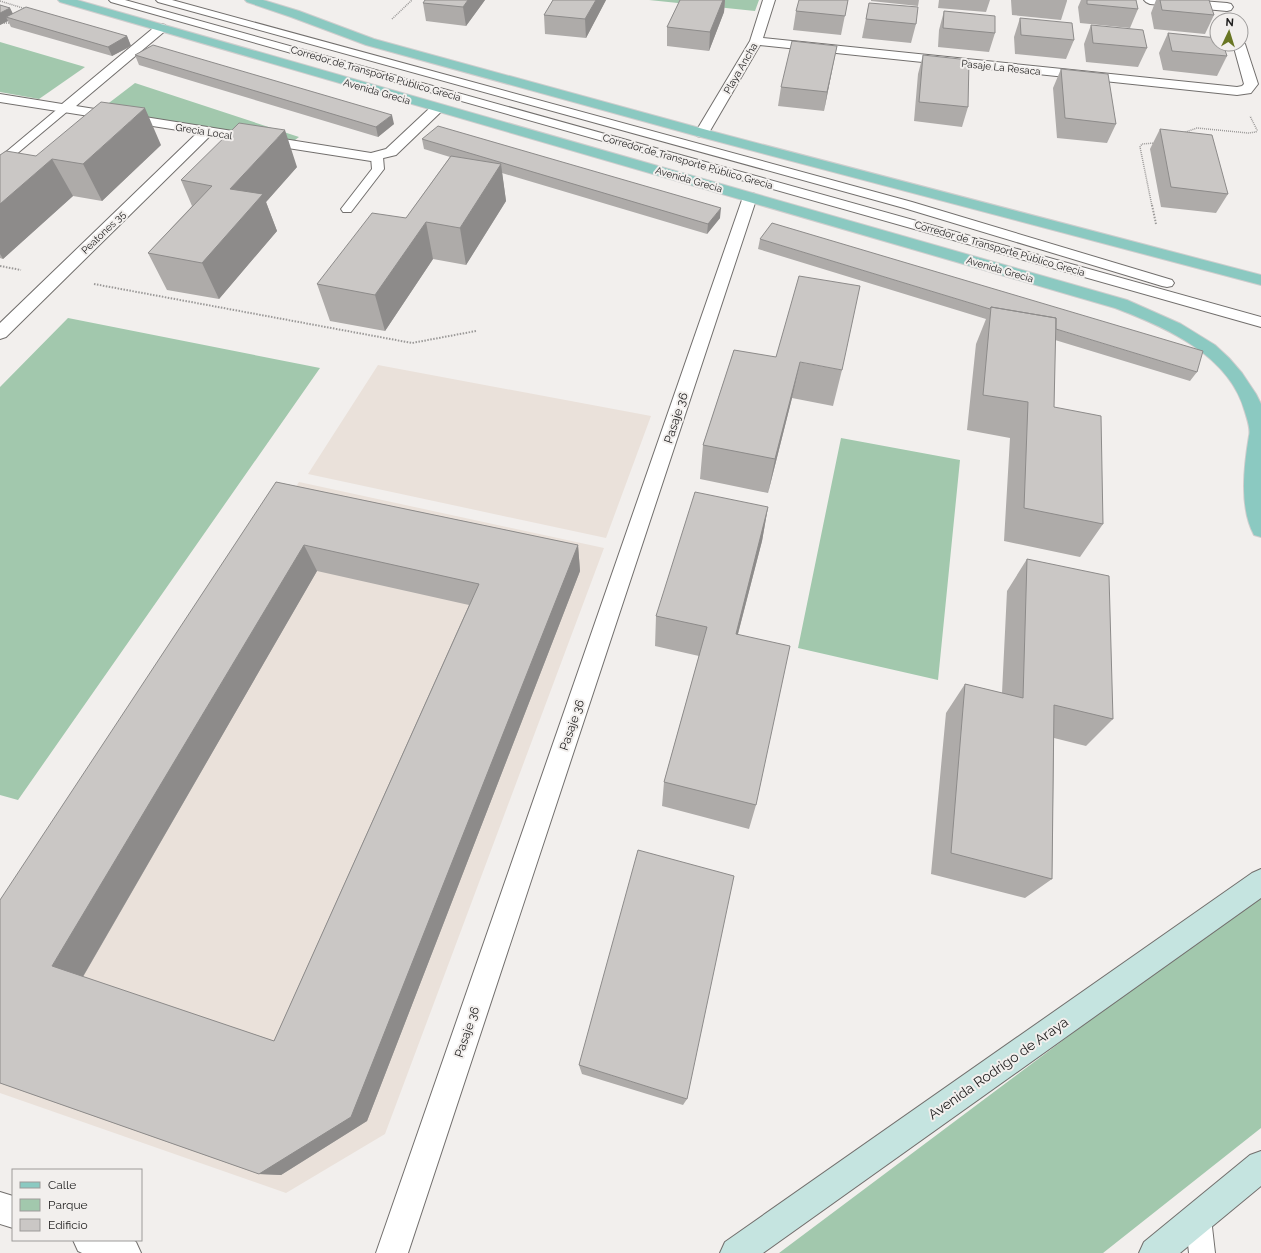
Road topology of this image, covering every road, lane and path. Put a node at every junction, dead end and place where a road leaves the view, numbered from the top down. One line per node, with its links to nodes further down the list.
1 (64, 0): 10 (main road, Avenida Grecia)
2 (114, 0): 30 (lane, Corredor de Transporte Público Grecia)
3 (161, 0): 29 (lane, Corredor de Transporte Público Grecia)
4 (251, 0): 18 (main road)
5 (769, 0): 11 (street, Playa Ancha)
6 (1150, 0): 8 (street)
7 (0, 1): 9 (path)
8 (1226, 4)
9 (32, 11)
10 (162, 28): 15 (street); 16 (main road, Avenida Grecia)
11 (756, 41): 13 (street, Pasaje La Resaca); 18 (street, Playa Ancha)
12 (1241, 52): 13 (street)
13 (1242, 90): 19 (path)
14 (0, 98): 15 (street, Grecia Local)
15 (65, 108): 17 (street, Grecia Local); 22 (lane)
16 (438, 108): 21 (street, Grecia Local); 23 (main road, Avenida Grecia)
17 (206, 131): 21 (street, Grecia Local); 27 (street, Peatones 35)
18 (702, 133): 25 (main road)
19 (1182, 134)
20 (1156, 143): 25 (path)
21 (378, 156): 24 (lane)
22 (3, 160)
23 (750, 197): 33 (main road, Avenida Grecia); 42 (street, Pasaje 36)
24 (347, 209)
25 (1162, 254): 28 (main road)
26 (0, 266): 27 (path)
27 (58, 277): 31 (path); 32 (street, Peatones 35)
28 (1261, 280)
29 (1261, 312)
30 (1261, 322)
31 (476, 332)
32 (0, 333)
33 (1260, 432): 34 (main road, Avenida Grecia)
34 (1261, 529)
35 (1261, 882): 43 (main road, Avenida Rodrigo de Araya)
36 (1261, 1166): 39 (main road)
37 (0, 1208): 38 (street)
38 (12, 1212)
39 (1198, 1218): 44 (main road); 45 (lane)
40 (92, 1241): 41 (street)
41 (125, 1253)
42 (392, 1253)
43 (736, 1253)
44 (1155, 1253)
45 (1202, 1253)

